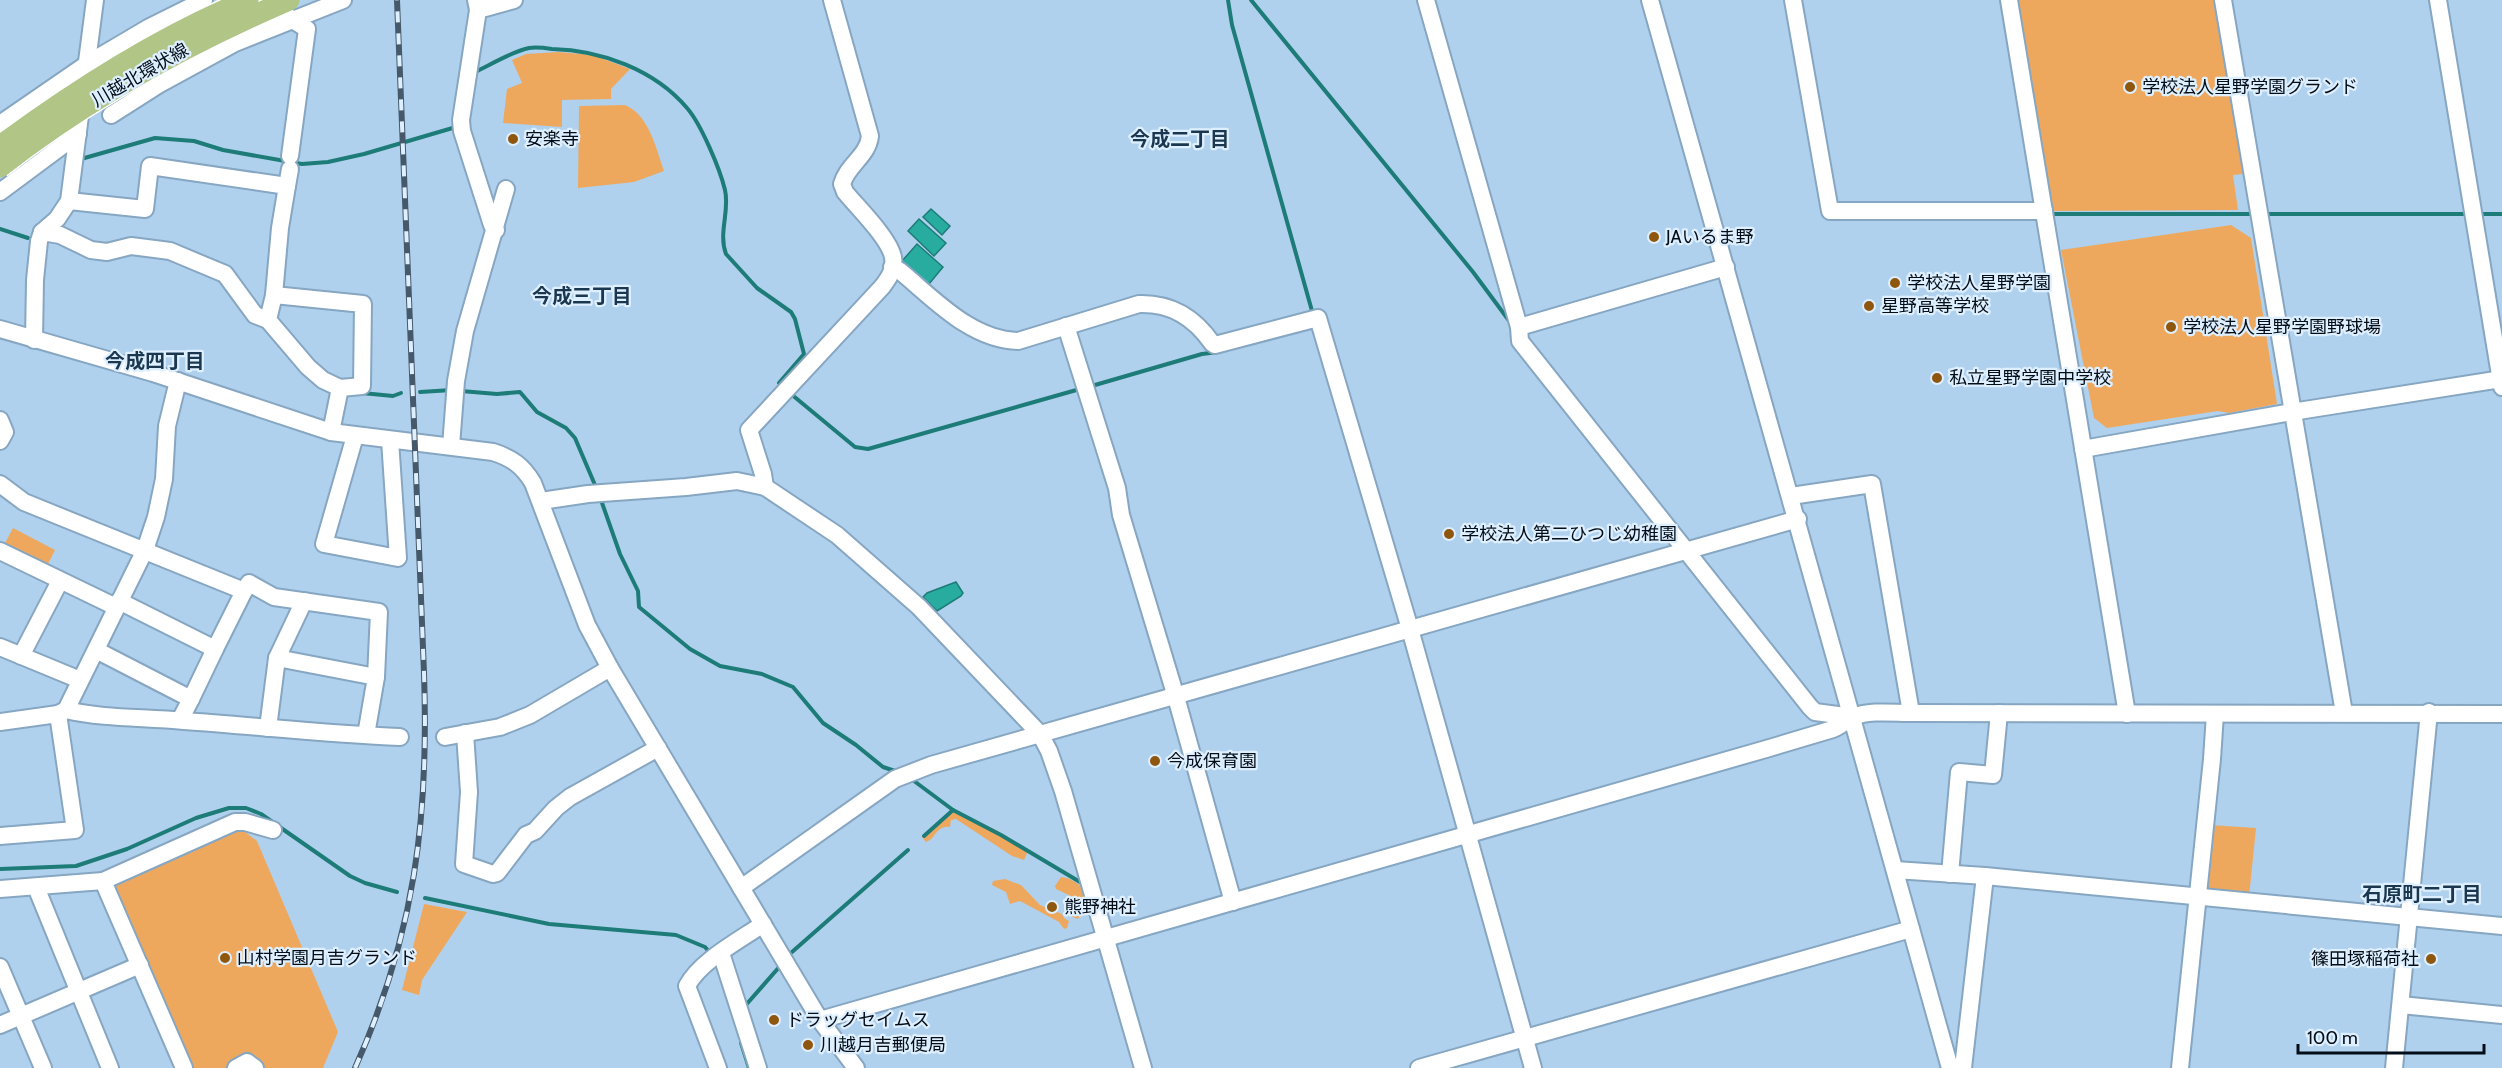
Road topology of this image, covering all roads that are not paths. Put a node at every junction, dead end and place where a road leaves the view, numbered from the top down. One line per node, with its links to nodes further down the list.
1 (94, 0): 16 (street)
2 (204, 0): 16 (street)
3 (248, 0): 20 (main road, 川越北環状線, bridge)
4 (260, 0): 15 (street)
5 (343, 0): 15 (street)
6 (514, 0): 14 (street)
7 (832, 0): 29 (street)
8 (1426, 0): 34 (street)
9 (1650, 0): 30 (street)
10 (1793, 0): 26 (street)
11 (2009, 0): 26 (street)
12 (2223, 0): 40 (street)
13 (2438, 0): 38 (street)
14 (477, 5): 27 (street)
15 (291, 10): 17 (street); 21 (main road, 川越北環状線, bridge); 22 (street)
16 (87, 64): 18 (street); 19 (street)
17 (111, 115)
18 (0, 124)
19 (78, 134): 24 (street); 25 (street)
20 (0, 146)
21 (0, 167)
22 (289, 170): 25 (street); 31 (street)
23 (506, 189): 27 (street)
24 (0, 192)
25 (69, 201): 28 (street)
26 (2044, 211): 47 (street)
27 (496, 230): 46 (street)
28 (42, 232): 32 (street); 36 (street)
29 (892, 267): 33 (street); 49 (street)
30 (1726, 267): 34 (street); 50 (street)
31 (274, 295): 32 (street); 39 (street)
32 (268, 320): 39 (street)
33 (1066, 326): 60 (street); 69 (street)
34 (1519, 327): 53 (street)
35 (0, 329): 36 (street)
36 (34, 340): 37 (street)
37 (177, 381): 42 (street); 54 (street)
38 (2502, 381): 40 (street)
39 (340, 388): 42 (street)
40 (2292, 412): 47 (street); 73 (street)
41 (0, 420): 45 (street)
42 (331, 432): 43 (street)
43 (355, 436): 44 (street); 44 (street)
44 (390, 440): 46 (street)
45 (0, 441)
46 (451, 446): 51 (street)
47 (2083, 449): 76 (street)
48 (0, 484): 54 (street)
49 (765, 487): 51 (street); 84 (street)
50 (1791, 496): 52 (street); 72 (street)
51 (541, 501): 66 (street)
52 (1797, 519): 53 (street); 79 (street)
53 (1690, 549): 60 (street); 79 (street)
54 (145, 550): 57 (street); 59 (street)
55 (2, 556): 56 (street)
56 (60, 581): 59 (street); 64 (street)
57 (244, 591): 58 (street); 62 (street)
58 (304, 601): 65 (street); 67 (street)
59 (118, 604): 62 (street); 63 (street)
60 (1410, 630): 69 (street); 90 (street)
61 (0, 647): 64 (street)
62 (215, 649): 70 (street)
63 (96, 650): 68 (street); 70 (street)
64 (21, 656): 68 (street)
65 (277, 658): 67 (street); 82 (street)
66 (610, 668): 83 (street); 88 (street)
67 (376, 677): 85 (street)
68 (80, 680): 71 (street)
69 (1176, 697): 84 (street); 100 (street)
70 (191, 699): 80 (street)
71 (62, 712): 80 (street); 81 (street); 91 (street)
72 (1911, 712): 75 (street); 79 (street)
73 (2344, 712): 74 (street); 77 (street)
74 (2429, 712): 78 (street); 101 (street)
75 (1999, 713): 76 (street); 93 (street)
76 (2127, 714): 77 (street)
77 (2214, 714): 99 (street)
78 (2502, 714)
79 (1853, 717): 90 (street); 92 (street)
80 (180, 720): 82 (street)
81 (0, 722)
82 (268, 728): 85 (street)
83 (465, 733): 87 (street); 88 (street)
84 (1040, 734): 97 (street); 105 (street)
85 (366, 735): 86 (street)
86 (400, 736)
87 (445, 737)
88 (658, 748): 97 (street)
89 (273, 830): 95 (street)
90 (1467, 835): 100 (street); 115 (street)
91 (0, 836)
92 (1895, 870): 93 (street); 104 (street)
93 (1950, 873): 94 (street)
94 (1985, 876): 99 (street); 128 (street)
95 (103, 881): 96 (street); 107 (street)
96 (36, 887): 98 (street); 109 (street)
97 (741, 888): 102 (street)
98 (0, 889)
99 (2199, 896): 101 (street); 129 (street)
100 (1233, 902): 105 (street)
101 (2410, 917): 103 (street); 110 (street)
102 (763, 924): 106 (street); 113 (street)
103 (2502, 926)
104 (1911, 929): 115 (street); 127 (street)
105 (1105, 939): 113 (street); 124 (street)
106 (715, 958): 121 (street); 122 (street)
107 (140, 965): 109 (street); 118 (street)
108 (0, 966): 112 (street)
109 (79, 991): 112 (street); 117 (street)
110 (2401, 1005): 111 (street); 130 (street)
111 (2502, 1015)
112 (21, 1016): 114 (street); 116 (street)
113 (820, 1020): 123 (street)
114 (0, 1025)
115 (1525, 1038): 125 (street); 126 (street)
116 (43, 1068)
117 (110, 1068)
118 (184, 1068)
119 (236, 1068): 120 (street)
120 (255, 1068)
121 (718, 1068)
122 (758, 1068)
123 (856, 1068)
124 (1143, 1068)
125 (1419, 1068)
126 (1533, 1068)
127 (1950, 1068)
128 (1963, 1068)
129 (2180, 1068)
130 (2394, 1068)

